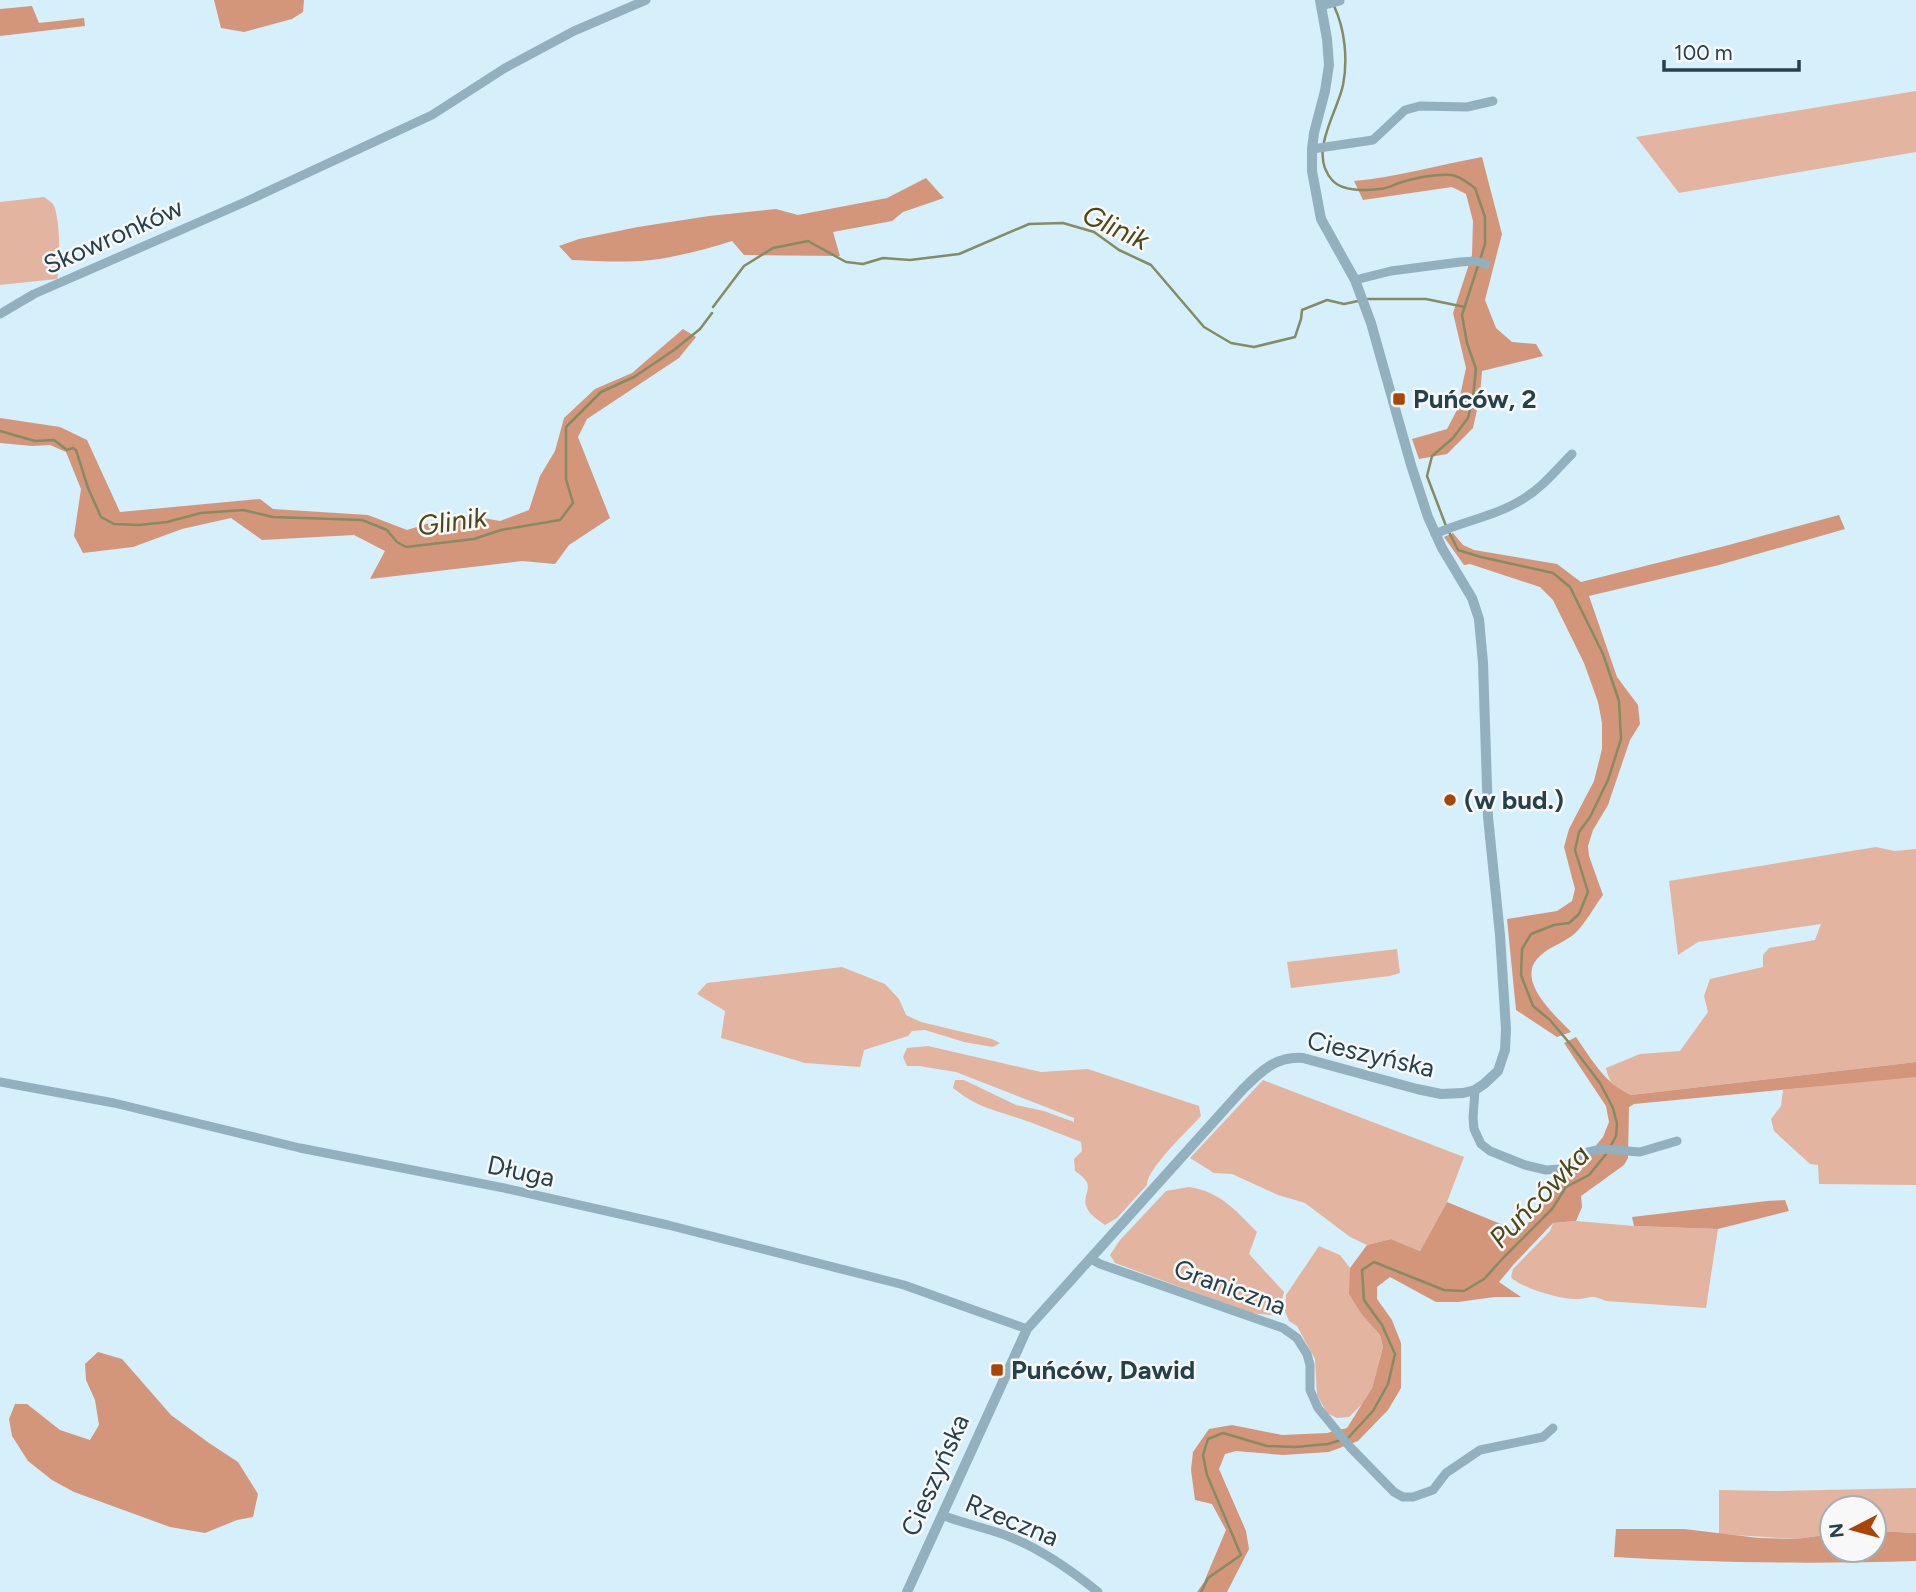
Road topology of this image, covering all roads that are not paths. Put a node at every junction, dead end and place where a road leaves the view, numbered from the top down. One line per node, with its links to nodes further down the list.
1 (646, 0): 8 (street, Skowronków)
2 (1340, 1): 3 (street)
3 (1323, 4): 5 (street)
4 (1493, 101): 5 (street)
5 (1314, 149): 7 (street)
6 (1486, 264): 7 (street)
7 (1354, 280): 10 (street)
8 (0, 314)
9 (1572, 454): 10 (street)
10 (1438, 533): 12 (street)
11 (0, 1082): 15 (street, Długa)
12 (1475, 1090): 13 (street); 14 (street, Cieszyńska)
13 (1677, 1141)
14 (1091, 1259): 15 (street, Cieszyńska); 16 (street, Graniczna)
15 (1027, 1329): 17 (street, Cieszyńska)
16 (1553, 1428)
17 (942, 1515): 18 (street, Cieszyńska); 19 (street, Rzeczna)
18 (907, 1592)
19 (1098, 1592)

